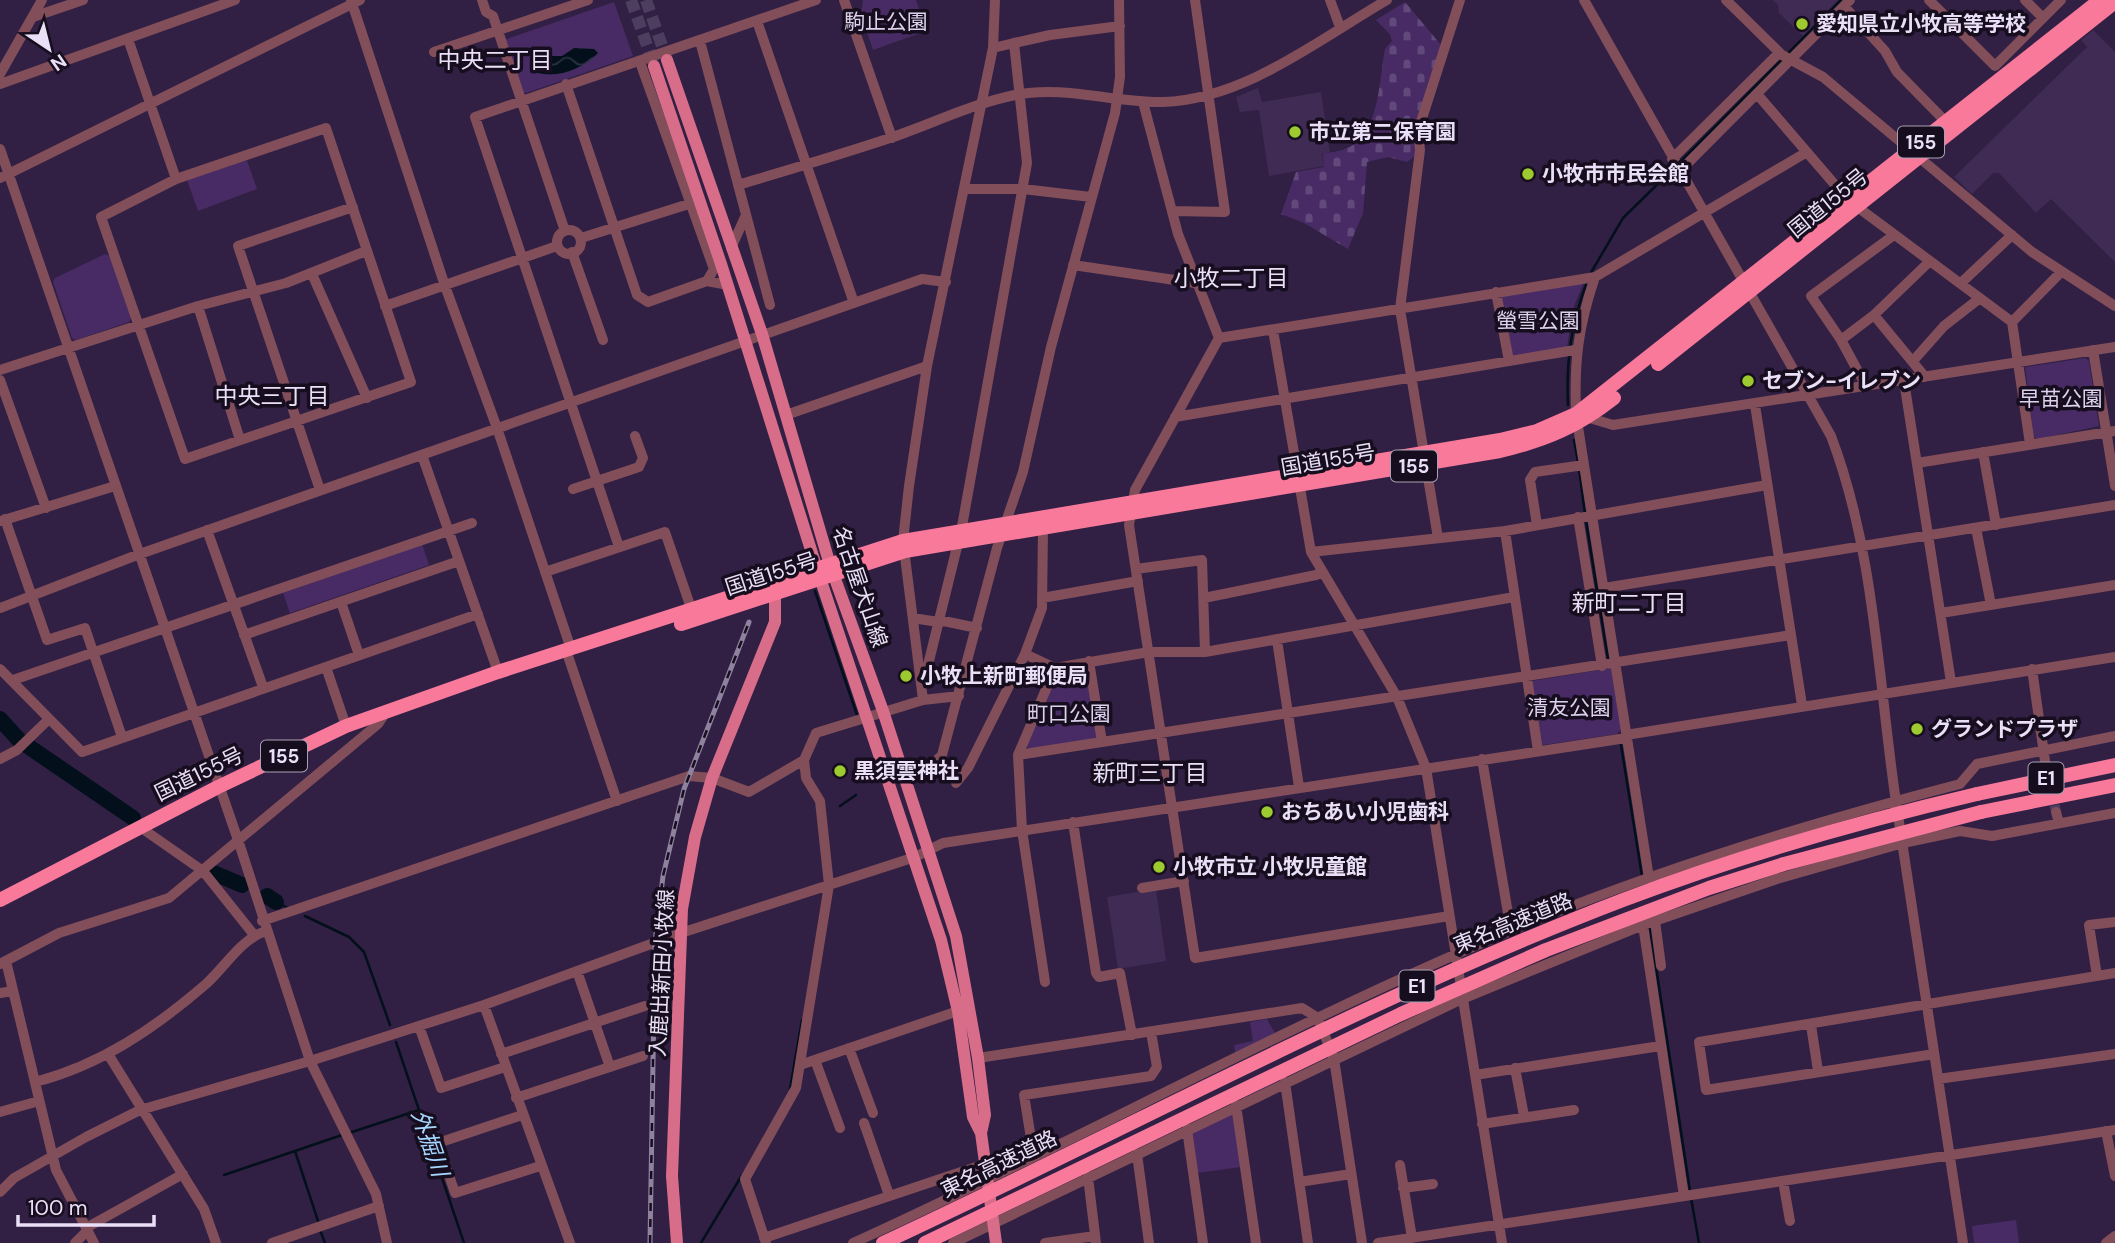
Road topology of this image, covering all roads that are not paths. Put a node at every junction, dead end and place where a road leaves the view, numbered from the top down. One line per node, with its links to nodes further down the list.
1 (83, 0): 23 (street)
2 (235, 0): 29 (street)
3 (482, 0): 28 (street)
4 (588, 0): 28 (street)
5 (816, 0): 25 (street)
6 (844, 0): 51 (street)
7 (995, 0): 32 (street)
8 (1119, 0): 26 (street)
9 (1195, 0): 44 (street)
10 (1330, 0): 27 (street)
11 (1387, 0): 27 (street)
12 (1460, 0): 101 (street)
13 (1584, 0): 56 (street)
14 (1726, 0): 34 (street)
15 (1929, 0): 24 (street)
16 (2025, 0): 24 (street)
17 (2061, 0): 24 (street)
18 (2100, 0): 50 (highway, 国道155号 / 155)
19 (40, 1): 23 (street)
20 (354, 1): 49 (street); 91 (street)
21 (2115, 2): 54 (highway, 国道155号 / 155)
22 (1847, 3): 36 (street); 50 (street)
23 (33, 17): 39 (street)
24 (2043, 18)
25 (757, 21): 30 (street); 55 (street)
26 (1120, 26): 31 (street); 45 (street)
27 (1340, 27): 44 (street)
28 (498, 30): 33 (street); 46 (street)
29 (128, 39): 40 (street); 49 (street)
30 (699, 41): 37 (street); 59 (street)
31 (1014, 43): 32 (street); 42 (street)
32 (993, 48): 47 (street)
33 (434, 52)
34 (1779, 53): 36 (street); 56 (street)
35 (667, 60): 75 (main road, 名古屋犬山線)
36 (1789, 61): 43 (street); 54 (street)
37 (640, 62): 41 (street); 63 (street)
38 (654, 66): 81 (main road, 名古屋犬山線)
39 (0, 74)
40 (0, 84)
41 (566, 84): 46 (street); 69 (street)
42 (1019, 94): 45 (street); 47 (street); 60 (street)
43 (1757, 94): 53 (street); 56 (street)
44 (1210, 95): 48 (street); 66 (street)
45 (1118, 99): 48 (street); 62 (street)
46 (522, 101): 70 (street); 79 (street)
47 (983, 102): 51 (street); 61 (street)
48 (1143, 102): 66 (street)
49 (151, 105): 57 (street); 58 (street)
50 (1946, 122): 54 (highway, 国道155号 / 155)
51 (892, 138): 55 (street)
52 (0, 149): 57 (street)
53 (1807, 152): 64 (street); 67 (street)
54 (1914, 154): 64 (highway, 国道155号 / 155); 72 (street)
55 (806, 164): 59 (street); 96 (street)
56 (1676, 166): 67 (street)
57 (5, 176): 111 (street)
58 (176, 179): 65 (street); 104 (street)
59 (737, 185): 68 (street)
60 (1023, 188): 61 (street); 62 (street); 167 (street)
61 (966, 189): 87 (street)
62 (1091, 197): 82 (street)
63 (692, 203): 69 (street); 78 (street)
64 (1852, 203): 71 (street); 92 (highway, 国道155号 / 155)
65 (353, 207): 76 (street); 93 (street)
66 (1172, 211): 88 (street)
67 (1704, 215): 85 (street); 92 (street)
68 (745, 217): 75 (street); 97 (street)
69 (615, 227): 73 (street); 86 (street)
70 (565, 231): 73 (street); 74 (street)
71 (1894, 234): 80 (street); 109 (street)
72 (2012, 235): 83 (street); 89 (street)
73 (581, 238): 77 (street)
74 (557, 246): 77 (street); 79 (street)
75 (731, 248): 106 (main road, 名古屋犬山線)
76 (366, 251): 84 (street); 99 (street)
77 (572, 252): 108 (street)
78 (709, 255): 81 (street); 86 (street)
79 (522, 258): 91 (street); 128 (street)
80 (1930, 261): 89 (street); 102 (street)
81 (721, 264): 90 (main road, 名古屋犬山線)
82 (1073, 265): 88 (street); 163 (street)
83 (2061, 272): 100 (street); 103 (street)
84 (312, 274): 93 (street); 126 (street)
85 (1590, 278): 94 (street); 113 (street)
86 (707, 281): 90 (street)
87 (946, 282): 96 (street); 118 (street)
88 (1195, 283): 107 (street)
89 (1961, 283): 95 (street)
90 (728, 285): 110 (main road, 名古屋犬山線)
91 (445, 286): 99 (street); 134 (street)
92 (1746, 289): 125 (street); 132 (highway, 国道155号 / 155)
93 (253, 291): 98 (street); 133 (street)
94 (1496, 292): 101 (street); 115 (street)
95 (1980, 298): 103 (street); 116 (street)
96 (854, 303): 106 (street)
97 (771, 305)
98 (198, 306): 104 (street); 137 (street)
99 (385, 306): 126 (street)
100 (2115, 306)
101 (1400, 309): 105 (street); 120 (street)
102 (1874, 315): 109 (street); 116 (street)
103 (2012, 321): 117 (street)
104 (139, 325): 111 (street); 137 (street)
105 (1273, 330): 107 (street); 127 (street)
106 (762, 334): 110 (street); 130 (main road, 名古屋犬山線)
107 (1219, 338): 131 (street)
108 (603, 340)
109 (1841, 340): 124 (street)
110 (744, 341): 128 (street); 179 (main road, 名古屋犬山線)
111 (67, 347): 119 (street); 147 (street)
112 (2115, 347): 114 (street)
113 (1571, 350): 115 (street); 132 (street)
114 (2093, 350): 117 (street); 135 (street)
115 (1509, 361): 120 (street)
116 (1913, 362): 121 (street)
117 (2018, 362): 121 (street); 138 (street)
118 (927, 366): 130 (street); 170 (street)
119 (0, 370)
120 (1410, 377): 127 (street); 141 (street)
121 (1925, 377): 123 (street)
122 (0, 380): 152 (street)
123 (1903, 381): 124 (street); 142 (street)
124 (1866, 386): 125 (street)
125 (1808, 395): 129 (street); 169 (street)
126 (367, 398): 133 (street)
127 (1284, 399): 131 (street); 144 (street)
128 (570, 402): 134 (street); 145 (street)
129 (1755, 405): 132 (street); 146 (street)
130 (786, 415): 179 (main road, 名古屋犬山線)
131 (1175, 416): 153 (street)
132 (1580, 419): 141 (highway, 国道155号 / 155); 143 (street)
133 (298, 421): 137 (street); 150 (street)
134 (497, 428): 140 (street); 178 (street)
135 (2111, 432): 138 (street); 148 (street)
136 (635, 436): 145 (street)
137 (240, 440)
138 (2030, 444): 139 (street)
139 (1983, 452): 142 (street); 159 (street)
140 (422, 455): 150 (street); 164 (street)
141 (1424, 459): 144 (highway, 国道155号 / 155); 168 (street)
142 (1917, 463): 166 (street)
143 (1579, 465): 154 (street); 158 (street)
144 (1298, 480): 153 (highway, 国道155号 / 155); 172 (street)
145 (597, 481): 149 (street); 171 (street)
146 (1767, 485): 154 (street); 174 (street)
147 (115, 486): 152 (street); 173 (street)
148 (2115, 486)
149 (573, 489)
150 (320, 491): 162 (street)
151 (2115, 505): 159 (street)
152 (46, 508): 156 (street)
153 (1131, 509): 161 (highway, 国道155号 / 155); 163 (highway, 国道155号 / 155); 176 (street)
154 (1591, 514): 155 (street); 182 (street)
155 (1578, 517): 158 (street); 212 (street)
156 (2, 520): 183 (street)
157 (472, 523): 164 (street)
158 (1536, 525): 165 (street)
159 (1996, 525): 160 (street)
160 (1976, 528): 166 (street); 190 (street)
161 (1043, 529): 163 (highway, 国道155号 / 155); 187 (street)
162 (207, 530): 173 (street); 189 (street)
163 (1004, 530): 167 (highway, 国道155号 / 155); 198 (street)
164 (449, 531): 175 (street); 189 (street)
165 (1505, 531): 168 (street); 186 (street)
166 (1928, 536): 169 (street); 194 (street)
167 (959, 537): 170 (highway, 国道155号 / 155); 196 (street)
168 (1438, 538): 172 (street)
169 (1860, 545): 174 (street); 223 (street)
170 (904, 546): 179 (highway, 国道155号 / 155); 195 (street)
171 (619, 547): 178 (street); 192 (street)
172 (1311, 552): 177 (street)
173 (138, 555): 183 (street); 199 (street)
174 (1778, 559): 182 (street); 201 (street)
175 (459, 561): 188 (street); 193 (street)
176 (1136, 569): 180 (street); 185 (street)
177 (1322, 571): 185 (street); 197 (street)
178 (545, 572): 203 (street)
179 (826, 573): 184 (highway, 国道155号 / 155); 192 (highway, 国道155号 / 155); 229 (main road, 名古屋犬山線); 232 (main road, 名古屋犬山線)
180 (1138, 581): 187 (street); 204 (street)
181 (2115, 585): 190 (street)
182 (1604, 588): 211 (street)
183 (32, 594): 191 (street); 206 (street)
184 (775, 595): 203 (highway, 国道155号 / 155); 250 (main road, 入鹿出新田小牧線)
185 (1204, 597): 205 (street)
186 (1514, 597): 197 (street); 219 (street)
187 (1042, 598): 207 (street)
188 (341, 602): 200 (street); 208 (street)
189 (233, 605): 199 (street); 200 (street)
190 (1991, 605): 194 (street)
191 (0, 608)
192 (692, 611): 203 (highway, 国道155号 / 155)
193 (478, 614): 208 (street); 217 (street)
194 (1941, 614): 221 (street)
195 (913, 618): 196 (street); 218 (street)
196 (938, 621): 198 (street); 218 (street)
197 (1355, 627): 202 (street); 225 (street)
198 (977, 628): 224 (street)
199 (164, 629): 206 (street); 230 (street)
200 (244, 635): 222 (street)
201 (1791, 635): 211 (street); 227 (street)
202 (1277, 640): 205 (street); 231 (street)
203 (573, 648): 217 (highway, 国道155号 / 155); 255 (street)
204 (1149, 652): 205 (street); 210 (street); 235 (street)
205 (1205, 652)
206 (93, 653): 220 (street); 237 (street)
207 (1025, 654): 214 (street); 251 (street)
208 (359, 655): 213 (street)
209 (2115, 657): 216 (street)
210 (1089, 661): 214 (street); 239 (street)
211 (1616, 664): 212 (street); 238 (street)
212 (1602, 666): 219 (street)
213 (326, 667): 222 (street); 234 (street)
214 (1055, 667): 242 (street)
215 (0, 669): 220 (street)
216 (2032, 670): 221 (street); 240 (street)
217 (498, 672): 228 (highway, 国道155号 / 155)
218 (920, 676): 226 (street)
219 (1526, 678): 225 (street); 241 (street)
220 (13, 680): 233 (street)
221 (1951, 682): 223 (street)
222 (263, 687): 230 (street)
223 (1884, 693): 227 (street); 256 (street)
224 (959, 696): 226 (street); 249 (street)
225 (1397, 696): 231 (street); 248 (street)
226 (923, 700): 229 (street)
227 (1802, 705): 238 (street)
228 (387, 711): 234 (highway, 国道155号 / 155); 265 (street)
229 (883, 711): 232 (street); 249 (main road, 名古屋犬山線)
230 (192, 713): 237 (street); 253 (street)
231 (1289, 714): 235 (street); 254 (street)
232 (869, 717): 245 (street); 268 (main road, 名古屋犬山線)
233 (49, 719): 237 (street); 243 (street)
234 (346, 726): 253 (highway, 国道155号 / 155)
235 (1162, 734): 239 (street); 257 (street)
236 (2115, 736): 240 (street)
237 (122, 737)
238 (1626, 737): 241 (street); 271 (street)
239 (1102, 742): 242 (street)
240 (2043, 750): 246 (street); 256 (street)
241 (1538, 751): 244 (street)
242 (1018, 755): 263 (street)
243 (0, 759)
244 (1482, 759): 248 (street); 284 (street)
245 (804, 760): 250 (street); 274 (street)
246 (2045, 761)
247 (2115, 765): 380 (highway, 東名高速道路 / E1, bridge)
248 (1426, 768): 254 (street); 278 (street)
249 (904, 777): 267 (main road, 名古屋犬山線)
250 (712, 778): 255 (street); 285 (main road, 入鹿出新田小牧線)
251 (956, 783)
252 (2115, 785): 381 (highway, 東名高速道路 / E1, bridge)
253 (218, 787): 262 (highway, 国道155号 / 155); 265 (street)
254 (1299, 787): 257 (street)
255 (617, 801): 283 (street)
256 (1895, 801): 264 (street); 266 (street)
257 (1174, 807): 260 (street); 273 (street)
258 (2056, 811): 261 (street)
259 (2115, 813): 261 (street)
260 (1073, 822): 263 (street); 307 (street)
261 (2059, 823): 266 (street)
262 (140, 827): 270 (street); 277 (highway, 国道155号 / 155)
263 (1022, 830): 267 (street); 294 (street)
264 (1768, 837): 269 (street); 272 (street)
265 (239, 843): 270 (street); 283 (street)
266 (1903, 843): 272 (street); 298 (street)
267 (929, 851): 268 (street); 315 (main road, 名古屋犬山線)
268 (915, 857): 274 (street); 301 (main road, 名古屋犬山線)
269 (1704, 858): 271 (street); 276 (street)
270 (203, 871): 286 (street); 288 (street)
271 (1649, 878): 281 (street)
272 (1777, 879): 276 (street)
273 (1184, 881): 275 (street); 278 (street)
274 (829, 885): 285 (street); 319 (street)
275 (1142, 888)
276 (1718, 898): 279 (street)
277 (0, 900)
278 (1449, 916): 287 (street)
279 (1655, 921): 282 (street); 290 (street)
280 (2115, 922): 293 (street)
281 (1527, 925): 284 (street); 289 (street)
282 (1643, 925): 289 (street); 308 (street)
283 (264, 926): 286 (street); 318 (street)
284 (1511, 931): 287 (street)
285 (681, 933): 291 (street); 378 (main road, 入鹿出新田小牧線)
286 (254, 935): 310 (street)
287 (1454, 956): 297 (street); 302 (street)
288 (3, 962): 295 (street)
289 (1543, 965): 297 (street)
290 (1661, 966)
291 (577, 971): 299 (street); 303 (street)
292 (2115, 973): 293 (street)
293 (2097, 976): 298 (street)
294 (1045, 982)
295 (13, 990): 296 (street); 326 (street)
296 (0, 993)
297 (1462, 999): 316 (street); 324 (street)
298 (1927, 1003): 304 (street); 312 (street)
299 (484, 1005): 305 (street); 311 (street)
300 (645, 1006): 303 (street)
301 (957, 1011): 309 (street); 342 (main road, 名古屋犬山線)
302 (1318, 1018): 306 (street); 316 (street); 346 (street)
303 (595, 1023): 311 (street); 321 (street)
304 (1811, 1025): 323 (street); 323 (street)
305 (419, 1026): 318 (street); 320 (street)
306 (1151, 1032): 307 (street); 346 (street)
307 (1132, 1035): 315 (street)
308 (1660, 1046): 322 (street); 361 (street)
309 (849, 1048): 317 (street); 334 (street)
310 (108, 1054): 326 (street); 331 (street)
311 (501, 1054): 320 (street)
312 (1934, 1054): 323 (street); 325 (street)
313 (2115, 1054): 325 (street)
314 (643, 1056): 321 (street)
315 (978, 1058): 342 (main road, 名古屋犬山線)
316 (1334, 1059): 327 (street); 352 (street)
317 (815, 1060): 319 (street); 339 (street)
318 (310, 1061): 331 (street); 362 (street)
319 (800, 1065): 371 (street)
320 (505, 1067): 328 (street)
321 (611, 1067): 328 (street)
322 (1515, 1068): 324 (street); 336 (street)
323 (1818, 1071)
324 (1475, 1075): 338 (street)
325 (1938, 1079): 345 (street)
326 (35, 1082): 329 (street)
327 (1285, 1082): 330 (street); 356 (street)
328 (516, 1098): 335 (street)
329 (39, 1101): 333 (street); 344 (street)
330 (1236, 1105): 340 (street); 387 (street)
331 (140, 1110): 344 (street); 351 (street)
332 (1574, 1110): 336 (street)
333 (0, 1112)
334 (873, 1113)
335 (522, 1115): 349 (street); 349 (street)
336 (1524, 1116): 338 (street)
337 (864, 1123): 360 (street)
338 (1482, 1124): 365 (street)
339 (839, 1128)
340 (1187, 1129): 343 (street); 386 (street)
341 (2111, 1130): 345 (street); 350 (street)
342 (981, 1133): 347 (main road, 名古屋犬山線)
343 (1137, 1154): 353 (street); 385 (street)
344 (53, 1156): 359 (street); 366 (street)
345 (1950, 1156): 355 (street); 392 (street)
346 (1034, 1157): 354 (street)
347 (985, 1164): 354 (main road, 名古屋犬山線); 360 (street)
348 (1399, 1165): 358 (street)
349 (540, 1166): 377 (street)
350 (2114, 1172)
351 (183, 1174): 366 (street); 374 (street)
352 (1351, 1174): 356 (street); 389 (street)
353 (1088, 1177): 364 (street); 370 (street)
354 (987, 1179): 364 (main road, 名古屋犬山線); 369 (street)
355 (1783, 1181): 361 (street); 363 (street)
356 (1299, 1182): 388 (street)
357 (1433, 1184): 358 (street)
358 (1403, 1188): 368 (street)
359 (0, 1192)
360 (889, 1195): 371 (street)
361 (1689, 1195): 365 (street)
362 (379, 1206): 375 (street); 376 (street)
363 (1800, 1211)
364 (994, 1224): 382 (street); 383 (main road, 名古屋犬山線)
365 (1497, 1224): 368 (street); 391 (street)
366 (87, 1229): 372 (street); 373 (street)
367 (2115, 1236): 393 (street)
368 (1412, 1238): 390 (street)
369 (870, 1239): 379 (street)
370 (1096, 1239): 384 (street)
371 (765, 1240)
372 (75, 1243)
373 (94, 1243)
374 (216, 1243)
375 (272, 1243)
376 (387, 1243)
377 (570, 1243)
378 (677, 1243)
379 (853, 1243)
380 (883, 1243)
381 (925, 1243)
382 (953, 1243)
383 (996, 1243)
384 (1045, 1243)
385 (1149, 1243)
386 (1203, 1243)
387 (1256, 1243)
388 (1308, 1243)
389 (1362, 1243)
390 (1378, 1243)
391 (1502, 1243)
392 (1964, 1243)
393 (2106, 1243)

